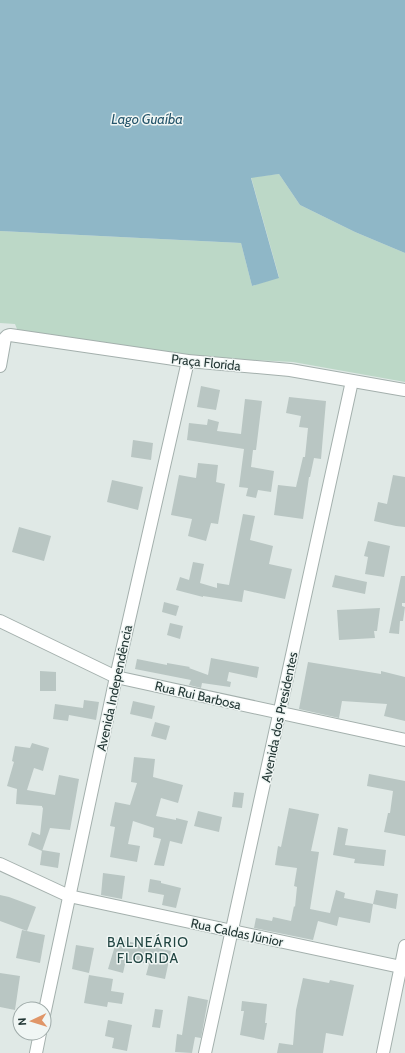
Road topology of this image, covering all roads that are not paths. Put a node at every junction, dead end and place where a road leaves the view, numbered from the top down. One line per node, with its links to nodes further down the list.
1 (188, 361): 2 (street, Praça Florida); 3 (street, Praça Florida); 6 (street, Avenida Independência)
2 (0, 366)
3 (352, 380): 4 (street, Praça Florida); 7 (street, Avenida dos Presidentes)
4 (405, 390)
5 (0, 621): 6 (street, Rua Rui Barbosa)
6 (116, 677): 7 (street, Rua Rui Barbosa); 10 (street, Avenida Independência)
7 (280, 713): 8 (street, Rua Rui Barbosa); 11 (street, Avenida dos Presidentes)
8 (405, 740)
9 (0, 864): 10 (street, Rua Caldas Júnior)
10 (69, 896): 11 (street, Rua Caldas Júnior); 14 (street, Avenida Independência)
11 (232, 930): 13 (street, Rua Caldas Júnior); 17 (street, Avenida dos Presidentes)
12 (405, 946): 13 (street)
13 (403, 967): 18 (street)
14 (47, 1001)
15 (38, 1041): 16 (street)
16 (36, 1053)
17 (205, 1053)
18 (383, 1053)

